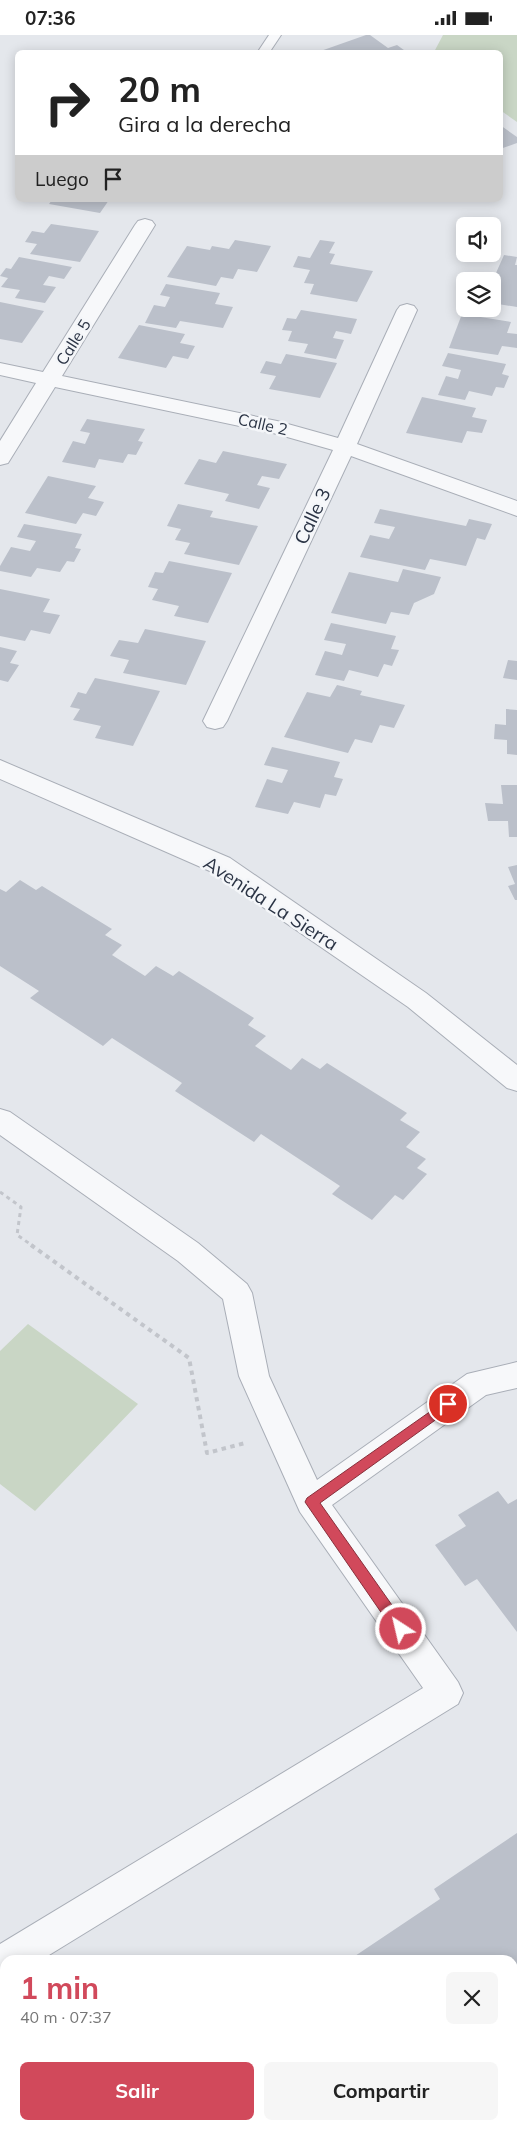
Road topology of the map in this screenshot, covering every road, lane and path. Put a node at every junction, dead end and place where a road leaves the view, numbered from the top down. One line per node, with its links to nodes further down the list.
1 (275, 35): 2 (lane)
2 (264, 50)
3 (146, 225): 6 (street, Calle 5)
4 (407, 310): 7 (street, Calle 3)
5 (0, 369): 6 (street, Calle 2)
6 (50, 378): 7 (street, Calle 2); 8 (street, Calle 5)
7 (345, 447): 9 (street, Calle 2); 10 (street, Calle 3)
8 (0, 458)
9 (517, 509)
10 (216, 721)
11 (0, 769): 12 (street, Avenida La Sierra)
12 (517, 1080)
13 (0, 1120): 16 (street)
14 (0, 1192): 16 (path)
15 (517, 1375): 17 (street)
16 (280, 1433): 17 (street)
17 (311, 1502): 18 (street)
18 (17, 1955)

